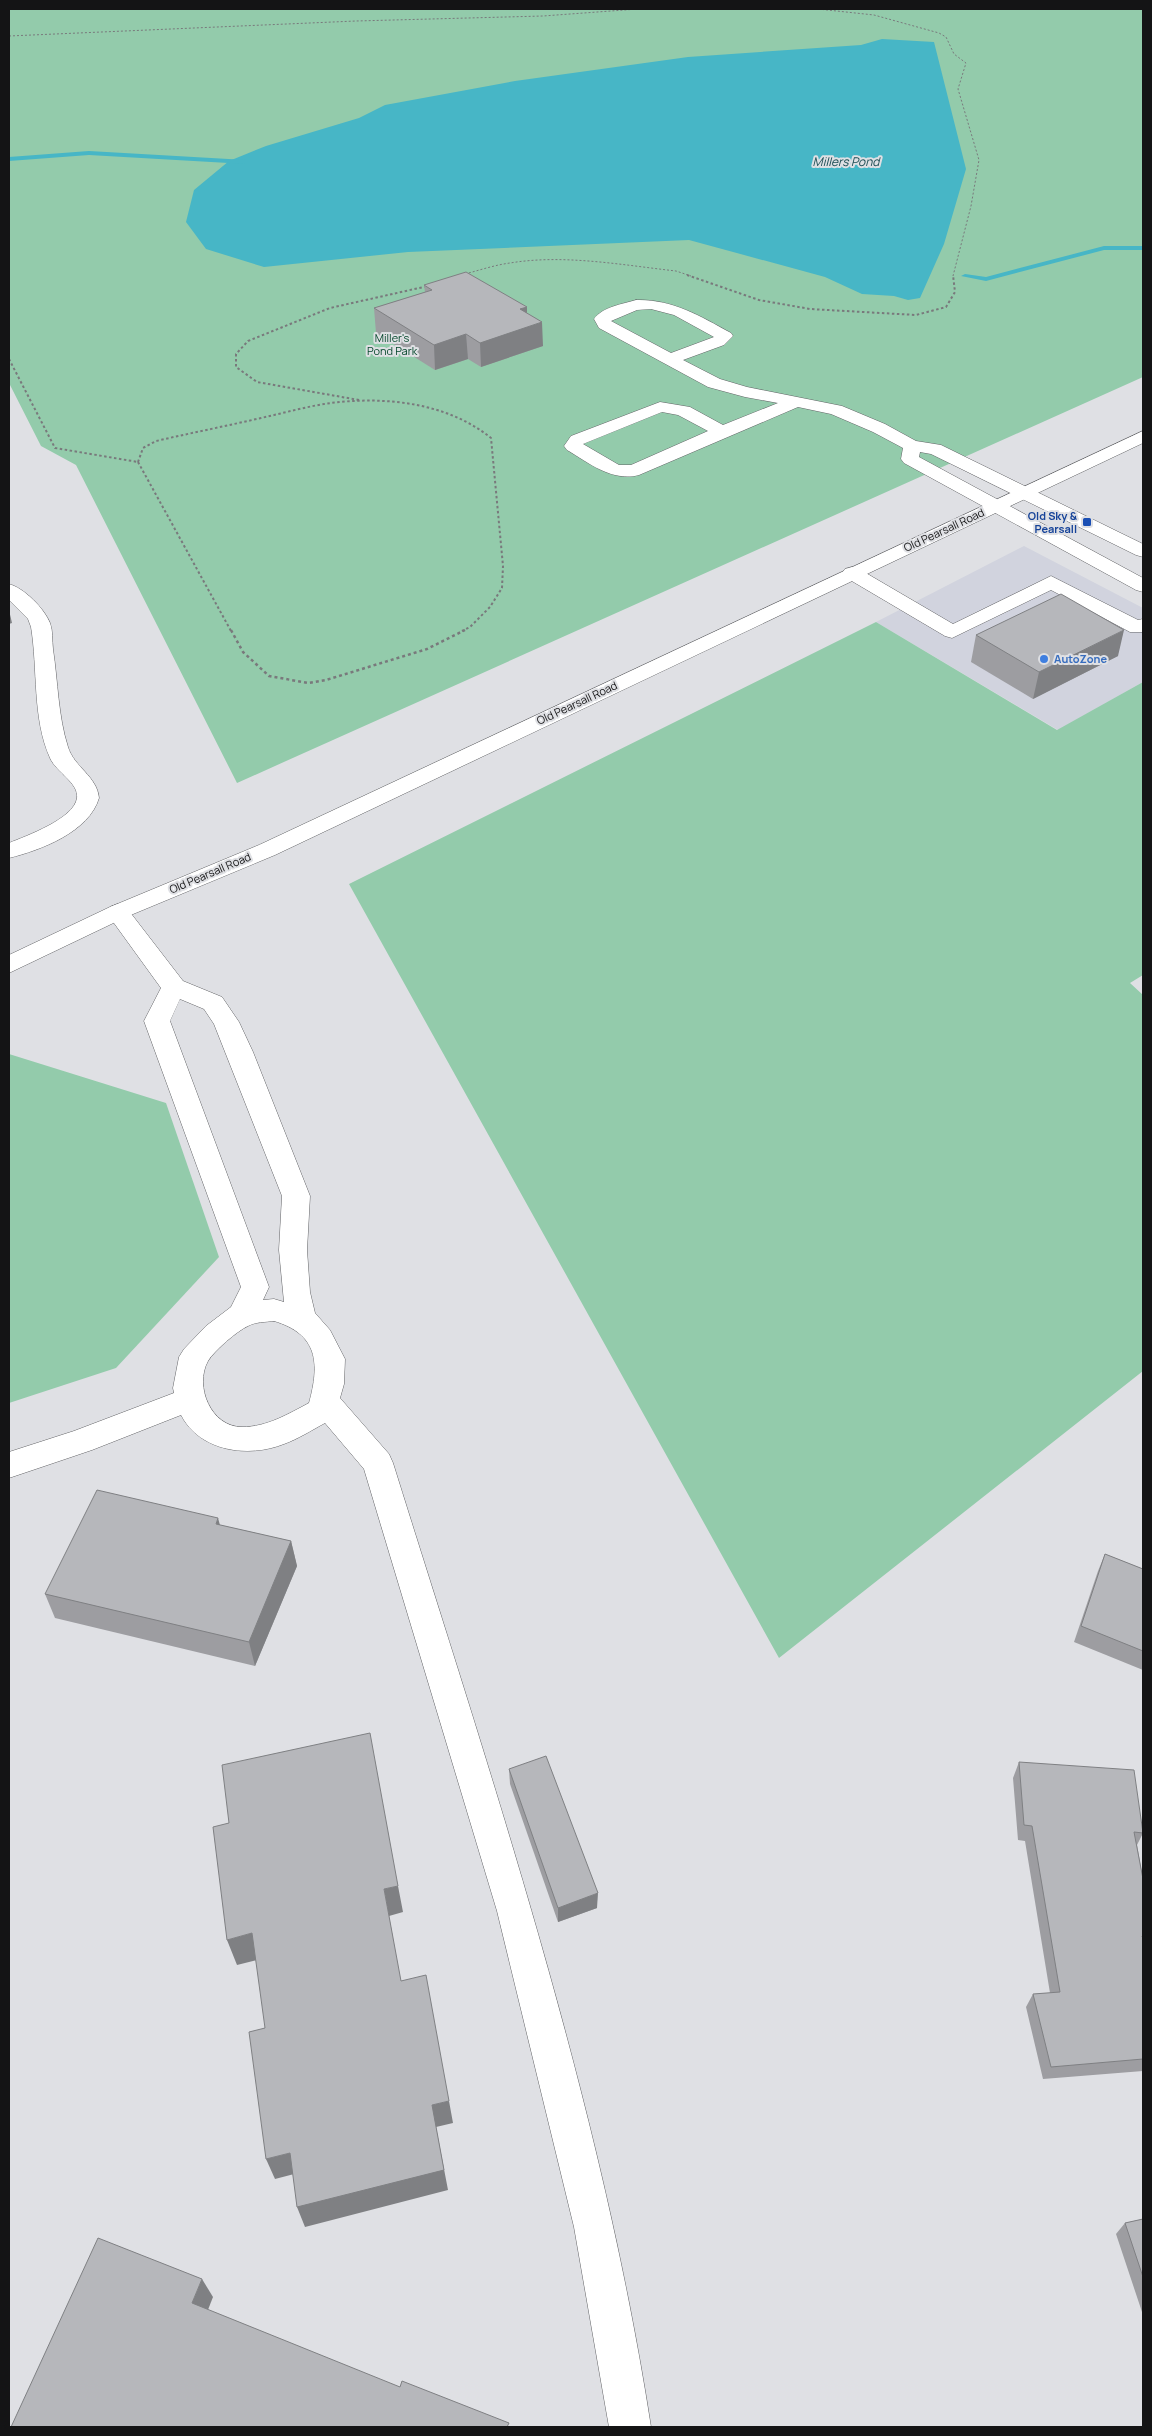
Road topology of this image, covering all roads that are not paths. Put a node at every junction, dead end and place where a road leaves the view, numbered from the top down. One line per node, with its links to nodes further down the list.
1 (670, 359): 1 (main road); 2 (main road)
2 (796, 402): 3 (main road); 5 (main road)
3 (721, 432): 3 (main road)
4 (1143, 436): 6 (main road, Old Pearsall Road)
5 (912, 446): 6 (main road); 7 (main road)
6 (1024, 493): 7 (main road, Old Pearsall Road); 8 (main road)
7 (994, 507): 9 (main road, Old Pearsall Road); 10 (main road)
8 (1143, 551)
9 (852, 574): 12 (main road); 14 (main road, Old Pearsall Road)
10 (1143, 586)
11 (9, 590): 13 (main road)
12 (1143, 625)
13 (9, 851)
14 (118, 912): 15 (main road, Old Pearsall Road); 16 (main road)
15 (9, 965)
16 (174, 987): 17 (main road); 18 (main road)
17 (241, 1315): 18 (main road); 19 (main road)
18 (302, 1318): 20 (main road)
19 (191, 1399): 20 (main road); 21 (main road)
20 (325, 1401): 22 (main road)
21 (9, 1465)
22 (630, 2427)

